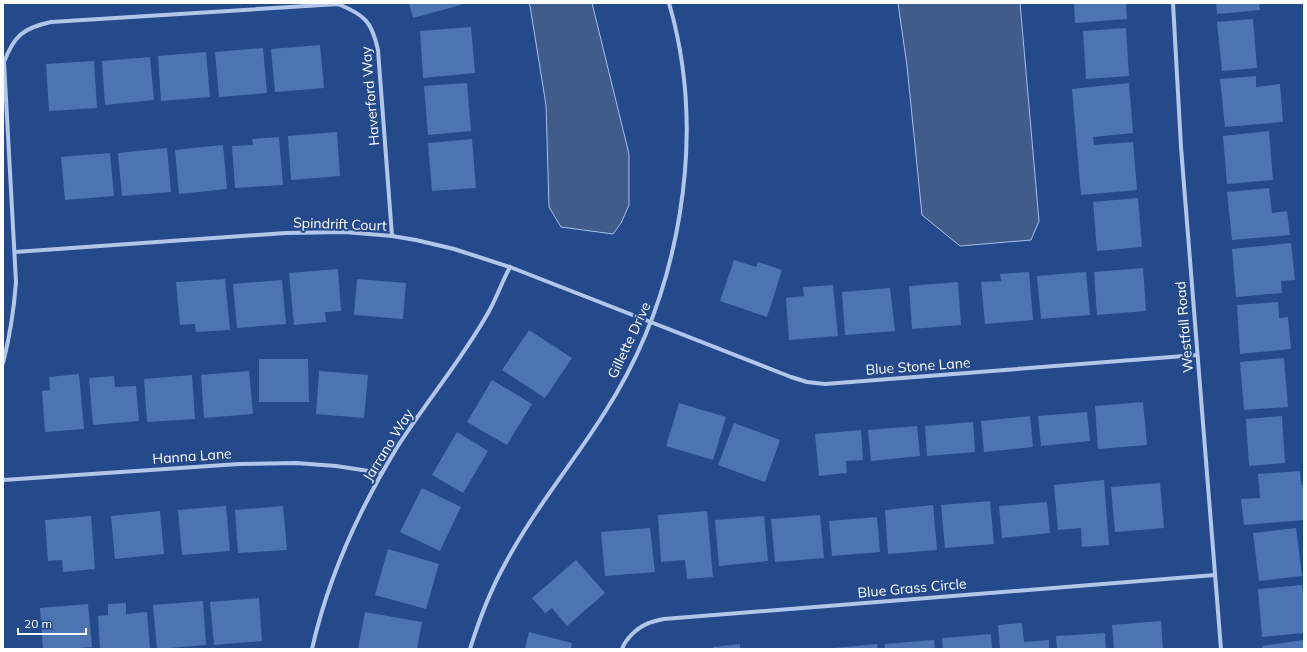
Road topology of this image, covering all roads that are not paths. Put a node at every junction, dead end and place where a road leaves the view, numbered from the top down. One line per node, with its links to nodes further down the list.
1 (669, 3): 6 (street, Gillette Drive)
2 (1173, 3): 7 (street, Westfall Road)
3 (392, 236): 4 (street, Spindrift Court); 4 (street, Haverford Way); 5 (street, Spindrift Court)
4 (15, 252): 8 (street, Haverford Way)
5 (510, 267): 6 (street, Spindrift Court); 9 (street, Jarrano Way)
6 (651, 322): 7 (street, Blue Stone Lane); 13 (street, Gillette Drive)
7 (1197, 355): 11 (street, Westfall Road)
8 (3, 363)
9 (382, 473): 10 (street, Hanna Lane); 12 (street, Jarrano Way)
10 (3, 480)
11 (1215, 575): 14 (street, Blue Grass Circle); 15 (street, Westfall Road)
12 (312, 649)
13 (470, 649)
14 (622, 649)
15 (1221, 649)

